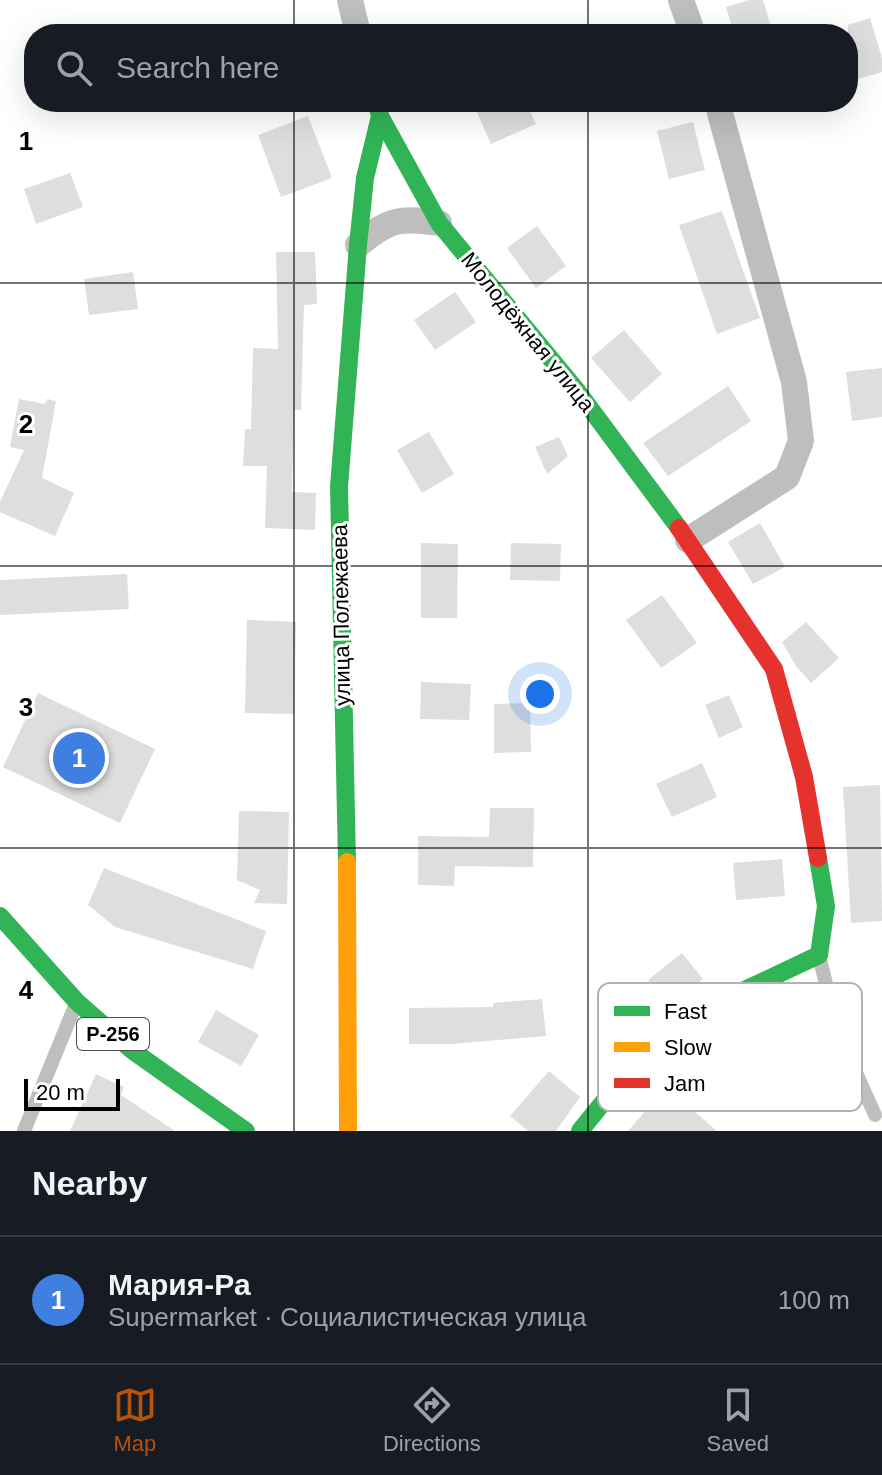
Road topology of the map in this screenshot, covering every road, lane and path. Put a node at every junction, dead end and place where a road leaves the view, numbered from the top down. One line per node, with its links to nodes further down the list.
1 (350, 0): 3 (street)
2 (681, 0): 4 (street)
3 (356, 24)
4 (689, 24)
5 (377, 112): 9 (street, улица Полежаева)
6 (380, 112): 8 (street, Молодёжная улица)
7 (720, 112): 10 (street)
8 (439, 223): 9 (street); 10 (street, Молодёжная улица)
9 (358, 245): 21 (street, улица Полежаева)
10 (688, 540): 12 (street, Молодёжная улица)
11 (0, 916): 15 (street, Р-256)
12 (819, 955): 13 (street); 14 (lane)
13 (760, 983)
14 (826, 983)
15 (77, 1002): 19 (lane); 20 (street, Р-256)
16 (862, 1086): 18 (lane)
17 (598, 1109): 22 (street)
18 (875, 1115)
19 (24, 1131)
20 (246, 1131)
21 (348, 1131)
22 (580, 1131)

